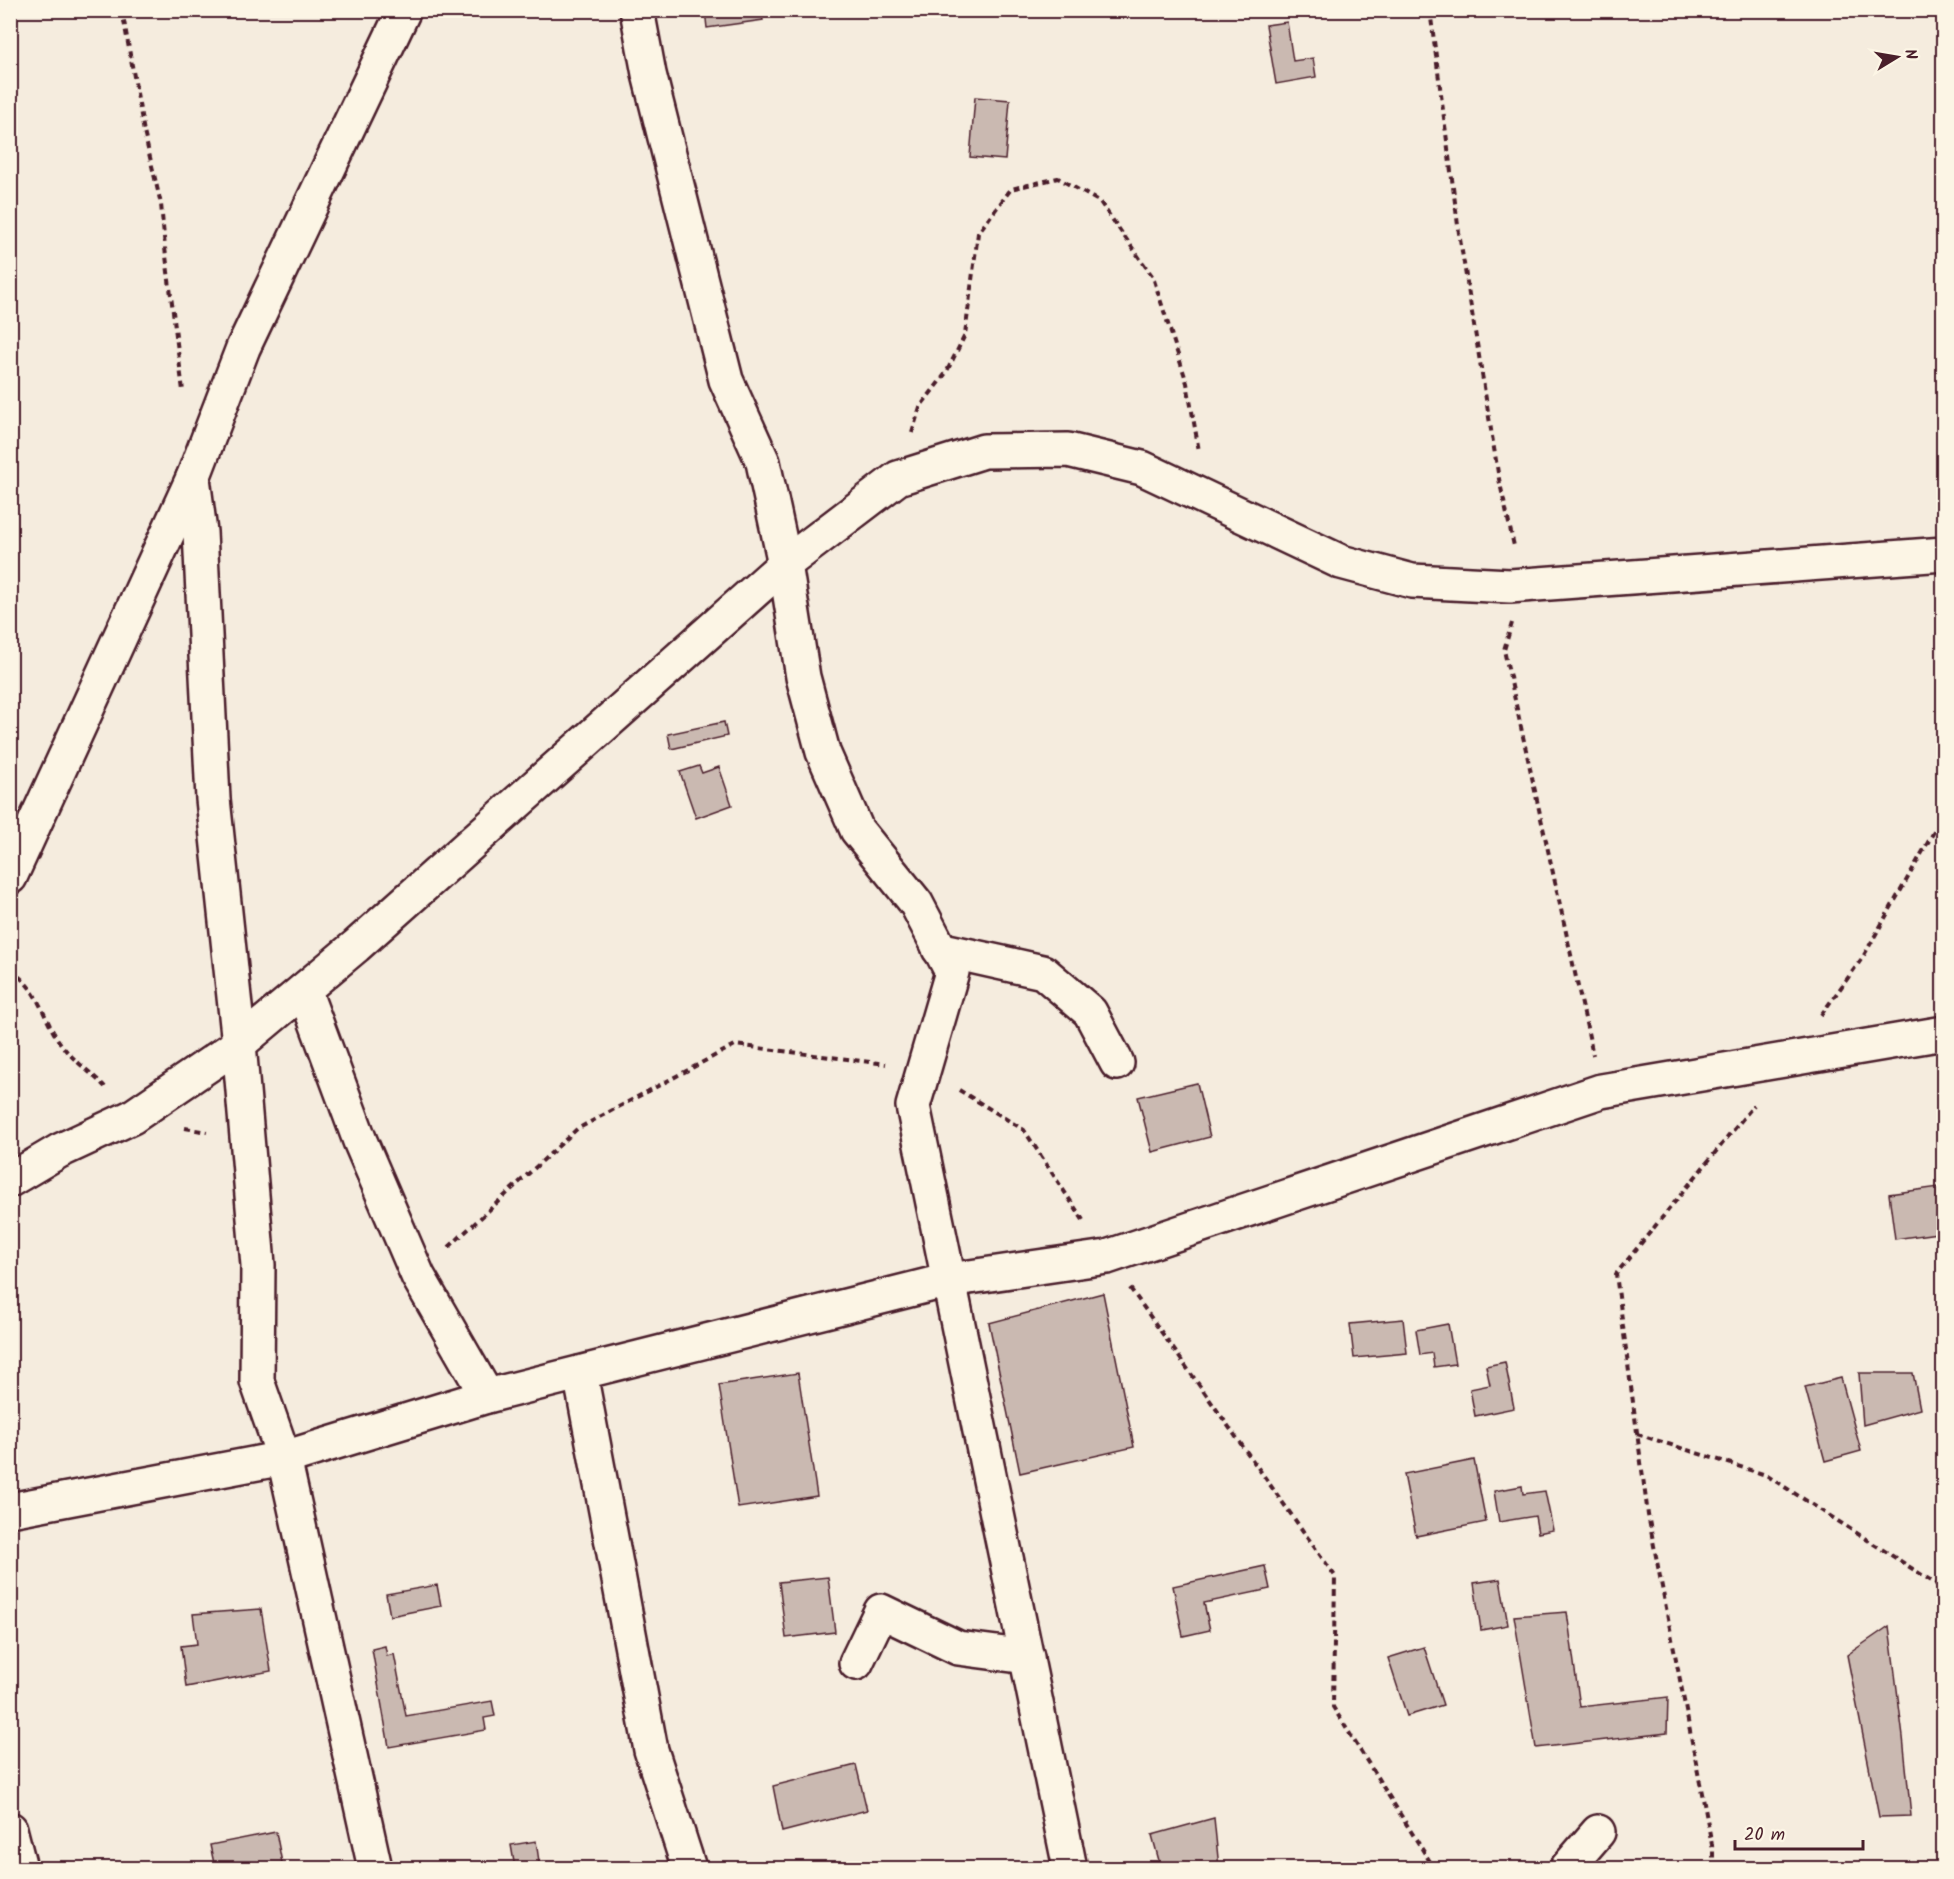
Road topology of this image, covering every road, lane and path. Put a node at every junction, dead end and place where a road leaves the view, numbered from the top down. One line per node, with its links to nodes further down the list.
1 (122, 10): 4 (path)
2 (404, 10): 5 (street)
3 (637, 10): 9 (street)
4 (184, 394)
5 (193, 478): 11 (street); 16 (street)
6 (898, 478): 7 (street); 7 (path); 9 (street)
7 (1207, 499): 8 (street)
8 (1944, 554)
9 (785, 564): 12 (street); 14 (street)
10 (1944, 814): 17 (path)
11 (10, 877)
12 (939, 949): 18 (street); 19 (street)
13 (10, 971): 20 (path)
14 (304, 990): 16 (street); 24 (street)
15 (1944, 1033): 17 (street)
16 (238, 1044): 20 (street); 21 (street)
17 (1790, 1058): 23 (street); 28 (path)
18 (1118, 1063)
19 (924, 1068): 23 (path); 24 (path); 25 (street)
20 (132, 1117): 21 (path); 22 (street)
21 (246, 1140): 29 (street)
22 (10, 1180)
23 (1107, 1257): 25 (street); 40 (path)
24 (417, 1276): 27 (street)
25 (949, 1280): 26 (street); 32 (street)
26 (580, 1372): 27 (street); 38 (street)
27 (487, 1396): 29 (street)
28 (1637, 1434): 31 (path); 42 (path)
29 (284, 1458): 30 (street); 37 (street)
30 (10, 1510)
31 (1944, 1589)
32 (1027, 1657): 33 (street); 39 (street)
33 (856, 1663)
34 (10, 1829): 36 (street)
35 (1598, 1832): 41 (street)
36 (20, 1869)
37 (375, 1869)
38 (689, 1869)
39 (1070, 1869)
40 (1434, 1869)
41 (1567, 1869)
42 (1713, 1869)

